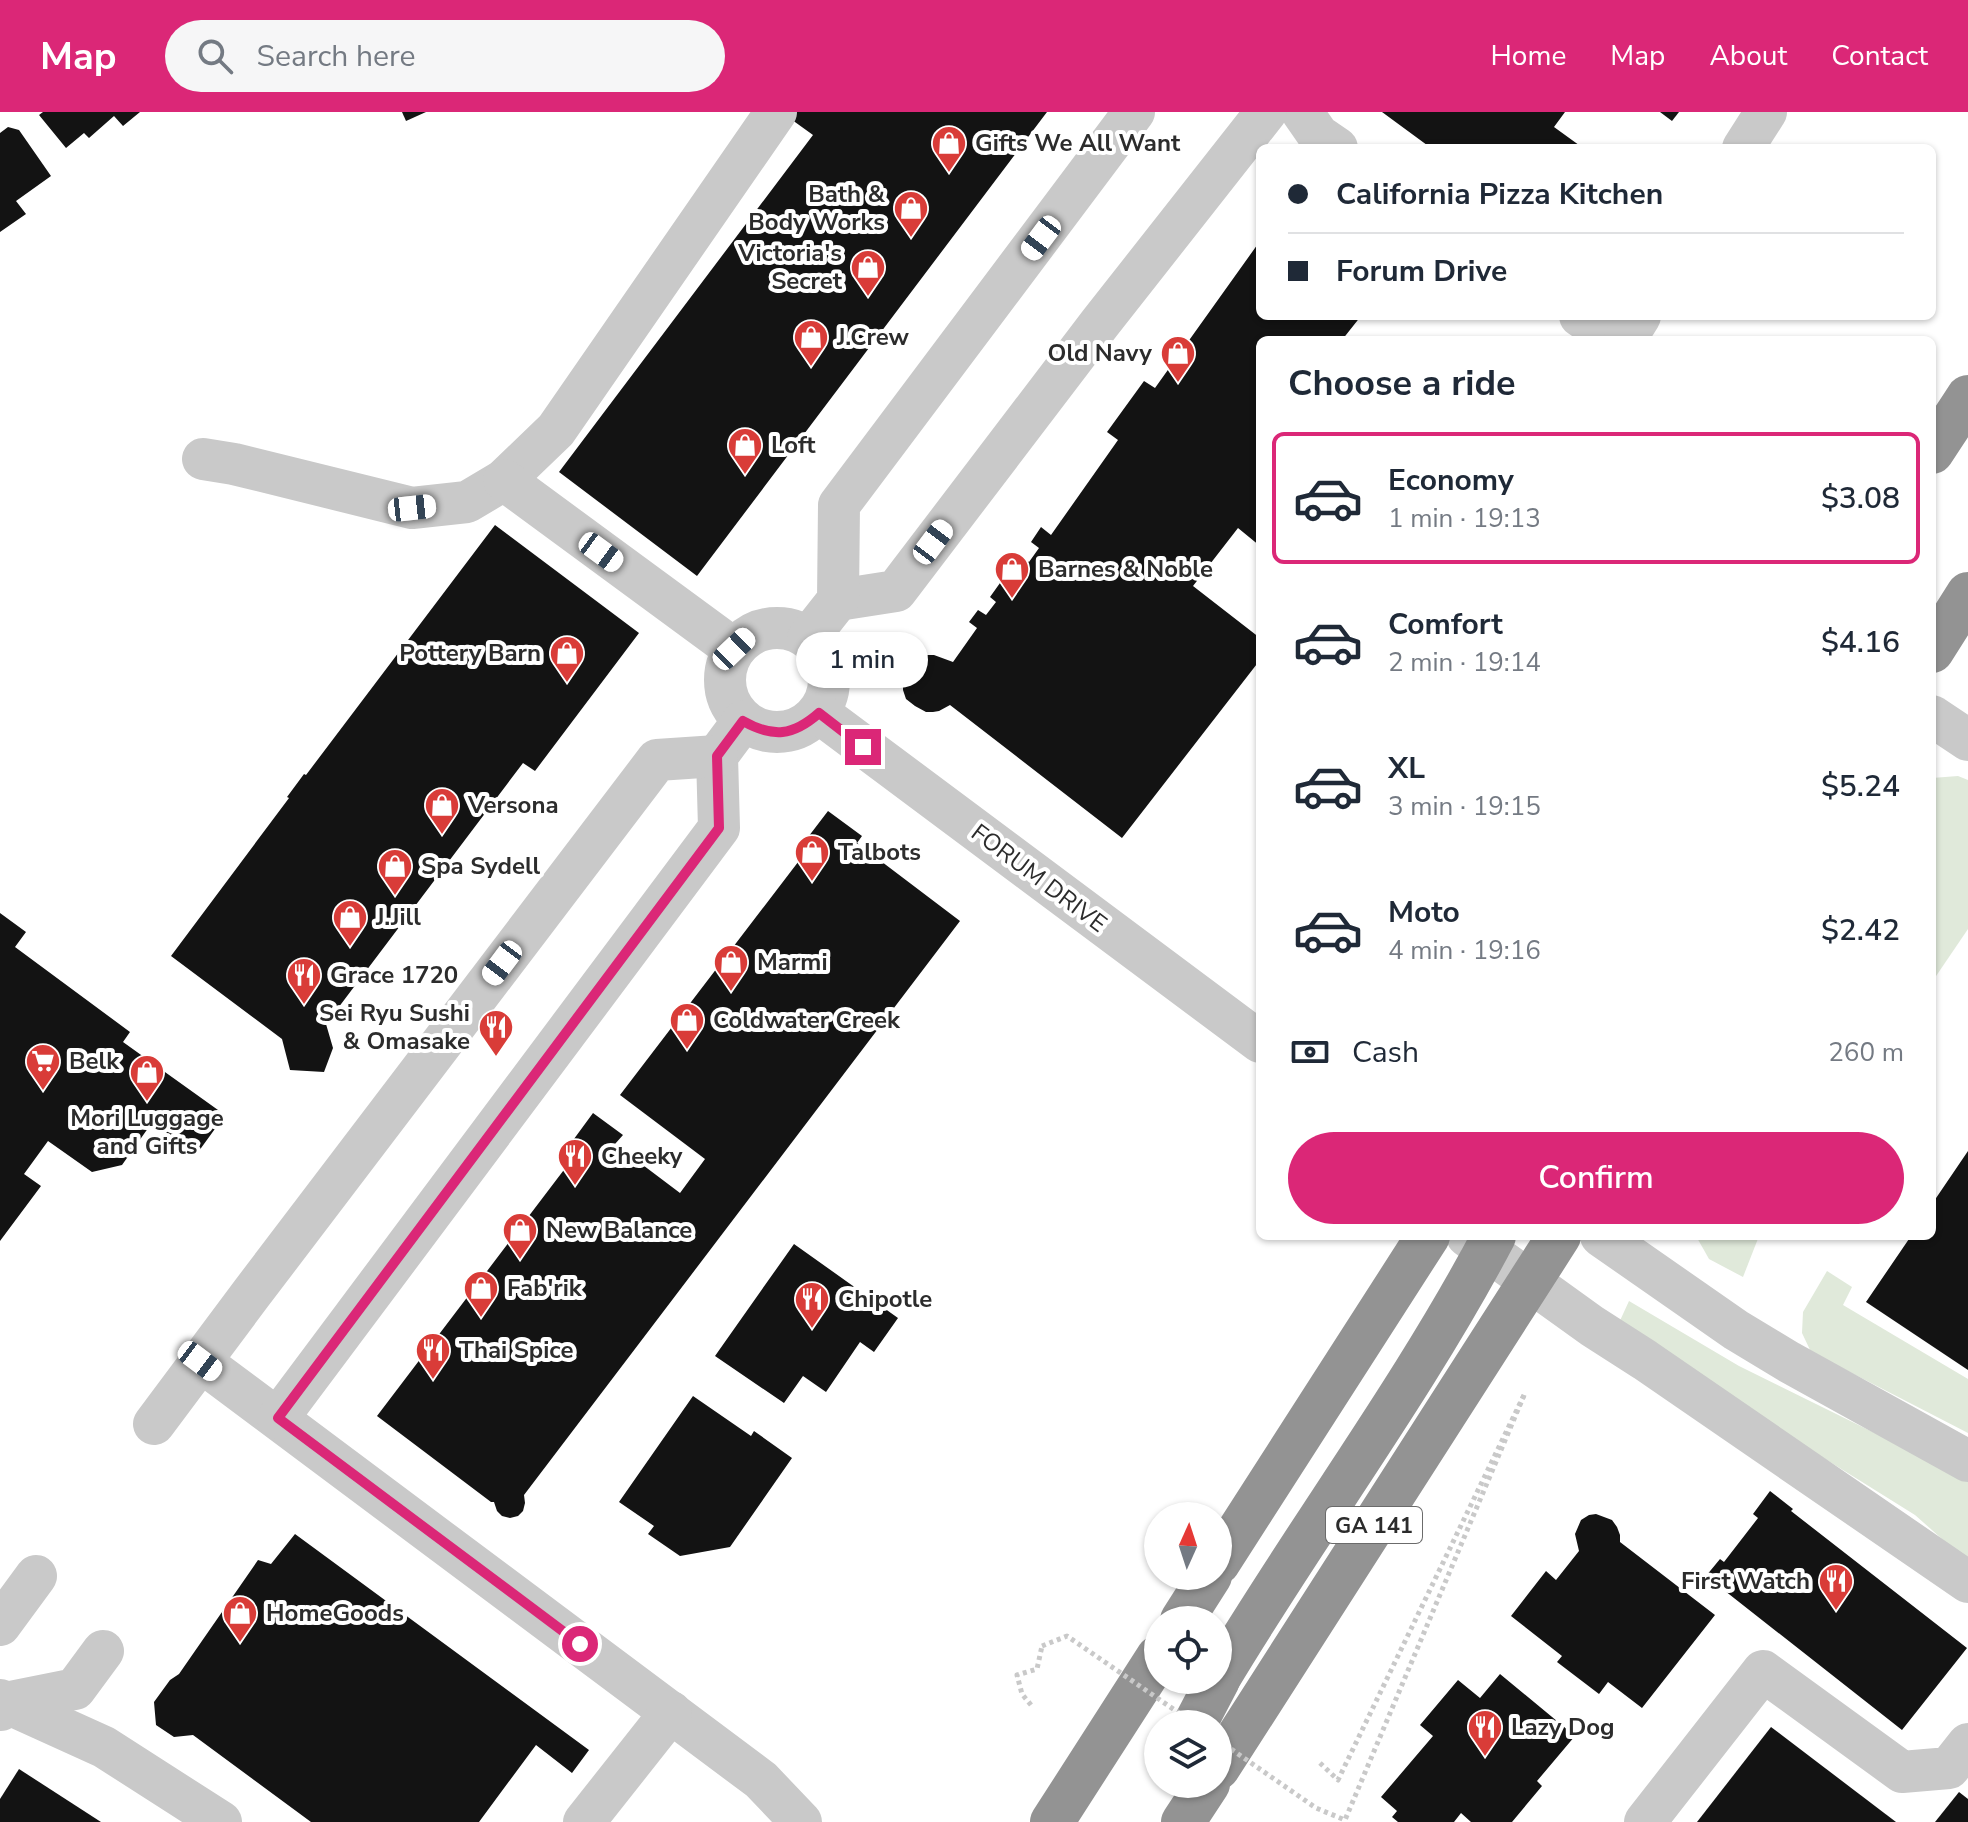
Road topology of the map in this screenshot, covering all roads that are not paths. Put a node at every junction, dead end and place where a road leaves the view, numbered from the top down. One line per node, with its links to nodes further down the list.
1 (776, 112): 13 (street)
2 (1134, 112): 14 (street)
3 (1266, 112): 15 (street)
4 (1302, 112): 6 (street)
5 (1766, 112): 7 (street)
6 (1331, 144)
7 (1746, 144)
8 (1586, 320): 9 (street)
9 (1609, 336)
10 (1968, 397): 11 (highway)
11 (1936, 446)
12 (203, 459): 13 (street)
13 (504, 480): 20 (street)
14 (839, 546): 15 (street); 17 (street)
15 (896, 591): 17 (street)
16 (1968, 594): 19 (highway)
17 (838, 600): 18 (street)
18 (808, 638): 20 (street); 21 (street)
19 (1936, 645)
20 (734, 649): 23 (street)
21 (819, 713): 23 (street); 26 (street, FORUM DRIVE)
22 (1936, 719): 24 (street)
23 (743, 721): 25 (street)
24 (1968, 740)
25 (717, 756): 32 (street); 33 (street)
26 (1256, 1039)
27 (1425, 1240): 36 (highway)
28 (1556, 1240): 31 (highway, GA 141)
29 (1607, 1240): 35 (street)
30 (1482, 1241): 31 (street); 41 (highway)
31 (1529, 1282): 38 (street); 46 (highway, GA 141)
32 (200, 1361): 33 (street); 34 (street)
33 (278, 1418): 44 (street)
34 (154, 1424)
35 (1968, 1461)
36 (1232, 1541)
37 (36, 1576): 39 (street)
38 (1968, 1582)
39 (0, 1625)
40 (103, 1651): 43 (street)
41 (1232, 1657)
42 (1144, 1679): 52 (highway)
43 (1, 1699): 49 (street)
44 (671, 1712): 50 (street); 51 (street)
45 (1968, 1744): 55 (street)
46 (1232, 1746)
47 (1165, 1798): 53 (highway)
48 (1199, 1798): 54 (highway)
49 (221, 1822)
50 (584, 1822)
51 (801, 1822)
52 (1052, 1822)
53 (1156, 1822)
54 (1183, 1822)
55 (1645, 1822)

